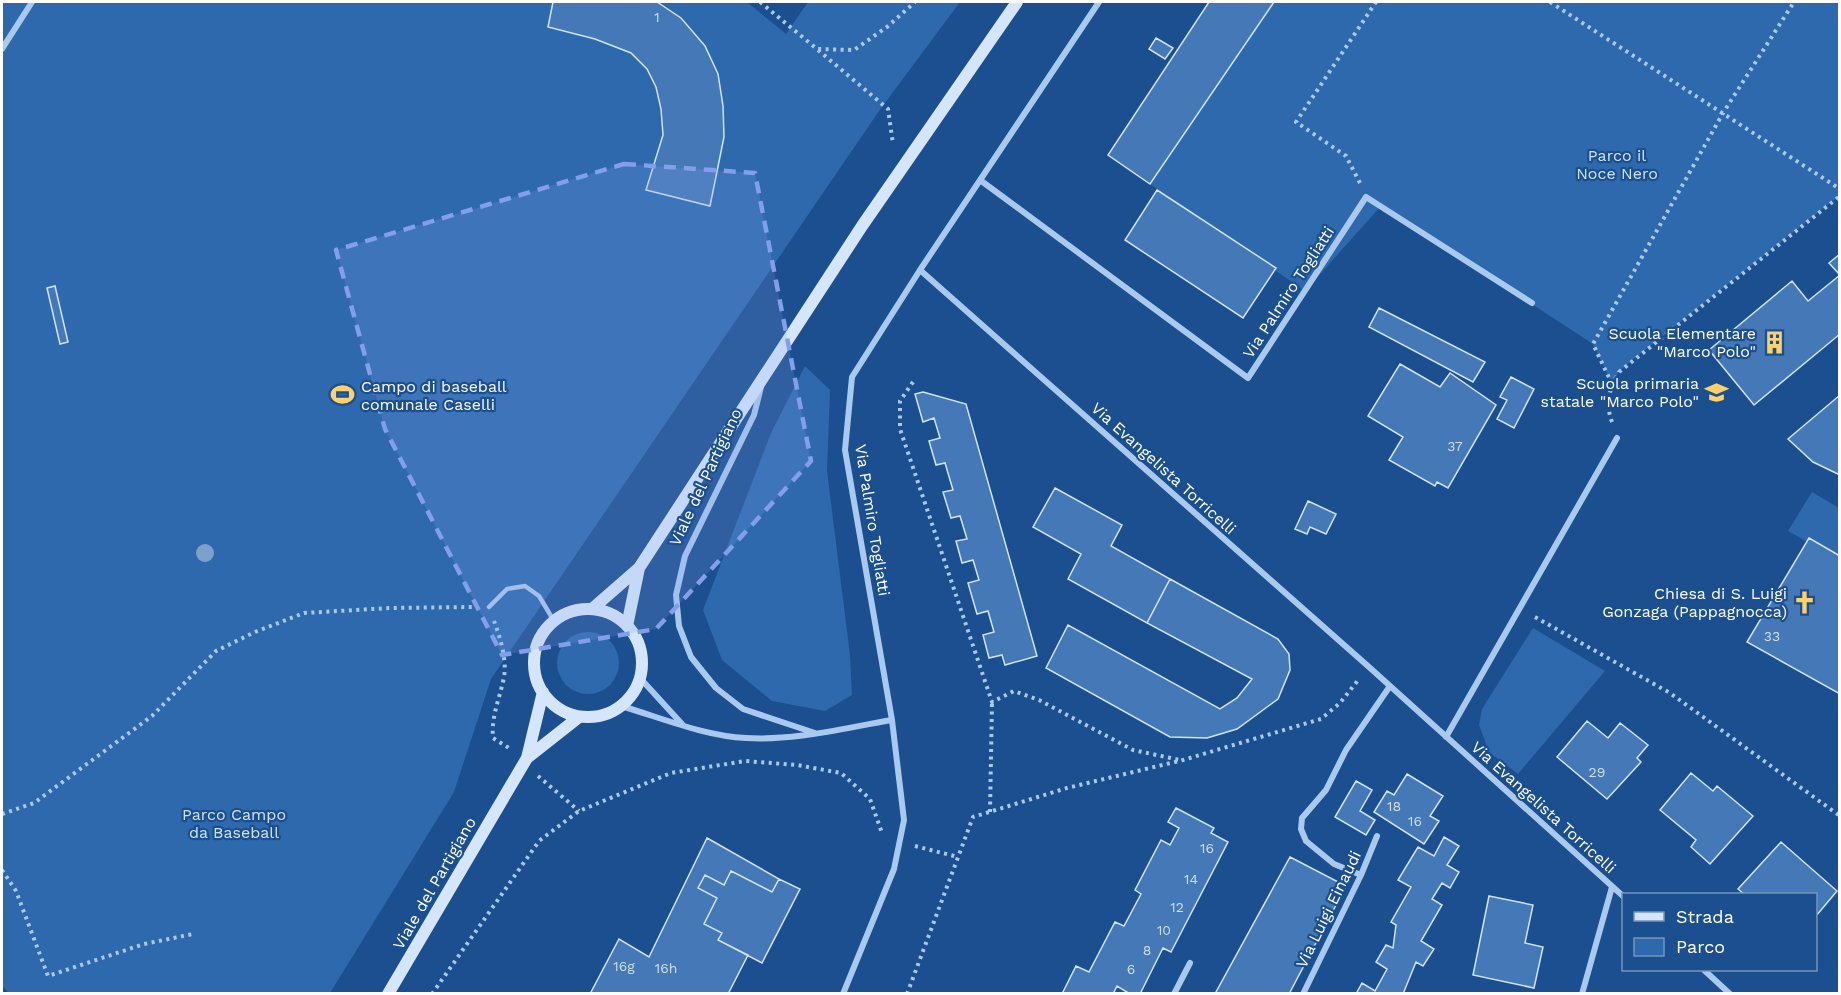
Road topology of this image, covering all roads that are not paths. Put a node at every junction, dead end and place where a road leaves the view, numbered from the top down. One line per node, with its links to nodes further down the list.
1 (33, 2): 4 (street)
2 (1017, 2): 8 (main road, Viale del Partigiano)
3 (1099, 2): 5 (street, Via Palmiro Togliatti)
4 (2, 49)
5 (980, 180): 6 (street, Via Palmiro Togliatti); 7 (street, Via Palmiro Togliatti)
6 (920, 270): 16 (street, Via Evangelista Torricelli); 20 (street, Via Palmiro Togliatti)
7 (1532, 303)
8 (764, 375): 10 (main road, Viale del Partigiano); 22 (street, Viale del Partigiano)
9 (1617, 438): 23 (street)
10 (639, 568): 12 (main road, Viale del Partigiano); 14 (main road)
11 (489, 607): 13 (lane)
12 (592, 609): 13 (main road); 14 (main road)
13 (554, 621): 17 (main road)
14 (627, 626): 15 (main road)
15 (640, 678): 18 (main road); 21 (street)
16 (1390, 686): 23 (street, Via Evangelista Torricelli); 26 (street)
17 (543, 692): 19 (main road); 24 (main road)
18 (621, 706): 19 (main road); 21 (street)
19 (579, 717): 24 (main road)
20 (892, 720): 22 (street); 32 (street, Via Palmiro Togliatti)
21 (683, 725): 22 (street)
22 (815, 733)
23 (1446, 737): 27 (street, Via Evangelista Torricelli)
24 (527, 758): 31 (main road, Viale del Partigiano)
25 (1377, 836): 26 (street, Via Luigi Einaudi)
26 (1362, 875): 34 (street, Via Luigi Einaudi)
27 (1612, 887): 28 (street, Via Evangelista Torricelli); 35 (street)
28 (1622, 896)
29 (1190, 963): 33 (street)
30 (1706, 971): 36 (street)
31 (388, 993)
32 (843, 993)
33 (1174, 993)
34 (1303, 993)
35 (1582, 993)
36 (1730, 993)

